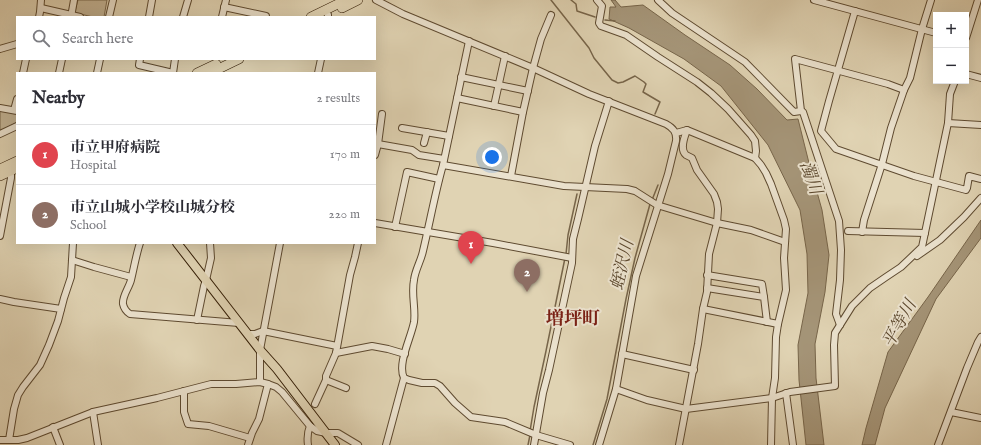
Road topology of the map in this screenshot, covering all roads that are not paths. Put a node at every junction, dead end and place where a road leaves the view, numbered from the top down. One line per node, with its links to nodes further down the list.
1 (41, 0): 16 (street)
2 (74, 0): 20 (street)
3 (113, 0): 21 (street)
4 (152, 0): 22 (street)
5 (188, 0): 23 (street)
6 (226, 0): 15 (street)
7 (346, 0): 26 (highway)
8 (358, 0): 27 (highway)
9 (376, 0): 31 (street)
10 (597, 0): 81 (street)
11 (658, 0): 65 (street)
12 (814, 0): 17 (street)
13 (931, 0): 29 (street)
14 (978, 0): 28 (street)
15 (224, 7): 24 (street); 25 (street)
16 (41, 8): 19 (street); 20 (street)
17 (855, 12): 29 (street); 44 (street)
18 (551, 15): 43 (street)
19 (38, 16)
20 (71, 16)
21 (109, 16)
22 (149, 16)
23 (183, 16)
24 (222, 16)
25 (266, 16)
26 (313, 16)
27 (327, 16)
28 (969, 28)
29 (922, 29): 30 (street); 58 (street)
30 (933, 31)
31 (469, 41): 34 (street); 54 (street)
32 (16, 44): 33 (street)
33 (0, 49)
34 (505, 56): 43 (street); 56 (street)
35 (26, 60): 45 (street)
36 (62, 60): 46 (street)
37 (100, 60): 47 (street)
38 (140, 60): 48 (street)
39 (175, 60): 49 (street)
40 (224, 60): 50 (highway)
41 (237, 60): 51 (highway)
42 (321, 60): 52 (street)
43 (533, 68): 59 (street); 61 (street)
44 (838, 70): 58 (street); 65 (street); 84 (street)
45 (23, 72)
46 (59, 72)
47 (97, 72)
48 (169, 72)
49 (173, 72)
50 (199, 72)
51 (212, 72)
52 (318, 72)
53 (969, 75): 55 (street)
54 (461, 76): 56 (street); 60 (street)
55 (981, 78)
56 (498, 84): 59 (street); 62 (street)
57 (954, 84): 68 (street)
58 (904, 90): 84 (street)
59 (528, 91): 66 (street)
60 (457, 98): 62 (street); 77 (street)
61 (609, 102): 74 (street); 92 (street)
62 (494, 106): 66 (street)
63 (0, 108): 64 (street)
64 (16, 110)
65 (801, 111): 125 (street)
66 (523, 112): 88 (street)
67 (382, 114): 75 (street)
68 (948, 123): 69 (street); 91 (street)
69 (981, 125)
70 (16, 126): 76 (street)
71 (402, 128): 73 (street)
72 (687, 130): 74 (street); 81 (street); 96 (street)
73 (427, 132): 77 (street); 78 (street)
74 (676, 132): 94 (street)
75 (377, 133): 79 (street)
76 (0, 134)
77 (449, 136): 83 (street)
78 (424, 143)
79 (378, 144): 80 (street); 83 (street)
80 (376, 151)
81 (754, 158): 103 (street)
82 (16, 161): 85 (highway)
83 (443, 162): 88 (street); 89 (street)
84 (882, 164): 91 (street); 100 (street)
85 (0, 169)
86 (13, 170): 87 (highway); 102 (street)
87 (0, 176)
88 (511, 176): 92 (street)
89 (439, 179): 97 (street); 99 (street)
90 (981, 179): 91 (street)
91 (936, 181): 101 (street)
92 (585, 187): 94 (street); 110 (street)
93 (981, 198): 112 (street)
94 (653, 203): 96 (street); 133 (street)
95 (376, 223): 97 (street)
96 (717, 223): 103 (street); 113 (street)
97 (395, 227): 99 (street)
98 (848, 231): 100 (street)
99 (427, 232): 110 (street); 132 (street)
100 (862, 232): 101 (street)
101 (925, 233): 112 (street)
102 (0, 236)
103 (785, 242): 124 (street)
104 (72, 244): 111 (street)
105 (140, 244): 114 (street)
106 (178, 244): 115 (main road)
107 (210, 244): 115 (street)
108 (280, 244): 126 (street)
109 (358, 244): 129 (street)
110 (568, 258): 152 (street)
111 (72, 260): 114 (street); 119 (street)
112 (901, 267): 125 (street)
113 (708, 275): 116 (street); 117 (street)
114 (132, 277): 121 (street)
115 (206, 280): 121 (street); 123 (main road)
116 (707, 288): 117 (street); 120 (street)
117 (764, 297): 122 (street)
118 (0, 299): 119 (street)
119 (61, 309): 154 (street)
120 (703, 309): 122 (street); 134 (street)
121 (197, 320): 123 (street)
122 (767, 322): 124 (street)
123 (239, 323): 127 (main road)
124 (778, 324): 143 (street)
125 (840, 325): 142 (street)
126 (263, 331): 127 (street); 129 (street); 130 (street)
127 (248, 334): 130 (main road)
128 (981, 337): 147 (street)
129 (338, 346): 131 (street)
130 (260, 350): 137 (street); 151 (main road)
131 (336, 353): 132 (street); 136 (street)
132 (405, 354): 135 (street)
133 (622, 354): 134 (street); 140 (street)
134 (694, 370): 145 (street)
135 (404, 378): 152 (street); 161 (street)
136 (326, 380): 139 (street); 144 (street)
137 (260, 382): 138 (street); 141 (street)
138 (268, 384): 149 (street); 155 (street)
139 (346, 388)
140 (616, 389): 145 (street); 164 (street)
141 (184, 391): 146 (street); 155 (street)
142 (788, 392): 143 (street); 167 (street)
143 (772, 398): 145 (street); 166 (street)
144 (315, 404)
145 (686, 409): 165 (street)
146 (92, 412): 150 (street); 157 (street)
147 (951, 412): 148 (street); 168 (street)
148 (981, 418)
149 (310, 426): 151 (street); 158 (street)
150 (53, 427): 154 (street); 156 (street)
151 (326, 433): 159 (main road); 160 (street)
152 (535, 435): 162 (street); 163 (street)
153 (0, 440): 154 (street)
154 (9, 440)
155 (249, 442)
156 (60, 445)
157 (98, 445)
158 (308, 445)
159 (335, 445)
160 (358, 445)
161 (386, 445)
162 (534, 445)
163 (570, 445)
164 (599, 445)
165 (679, 445)
166 (771, 445)
167 (792, 445)
168 (938, 445)

